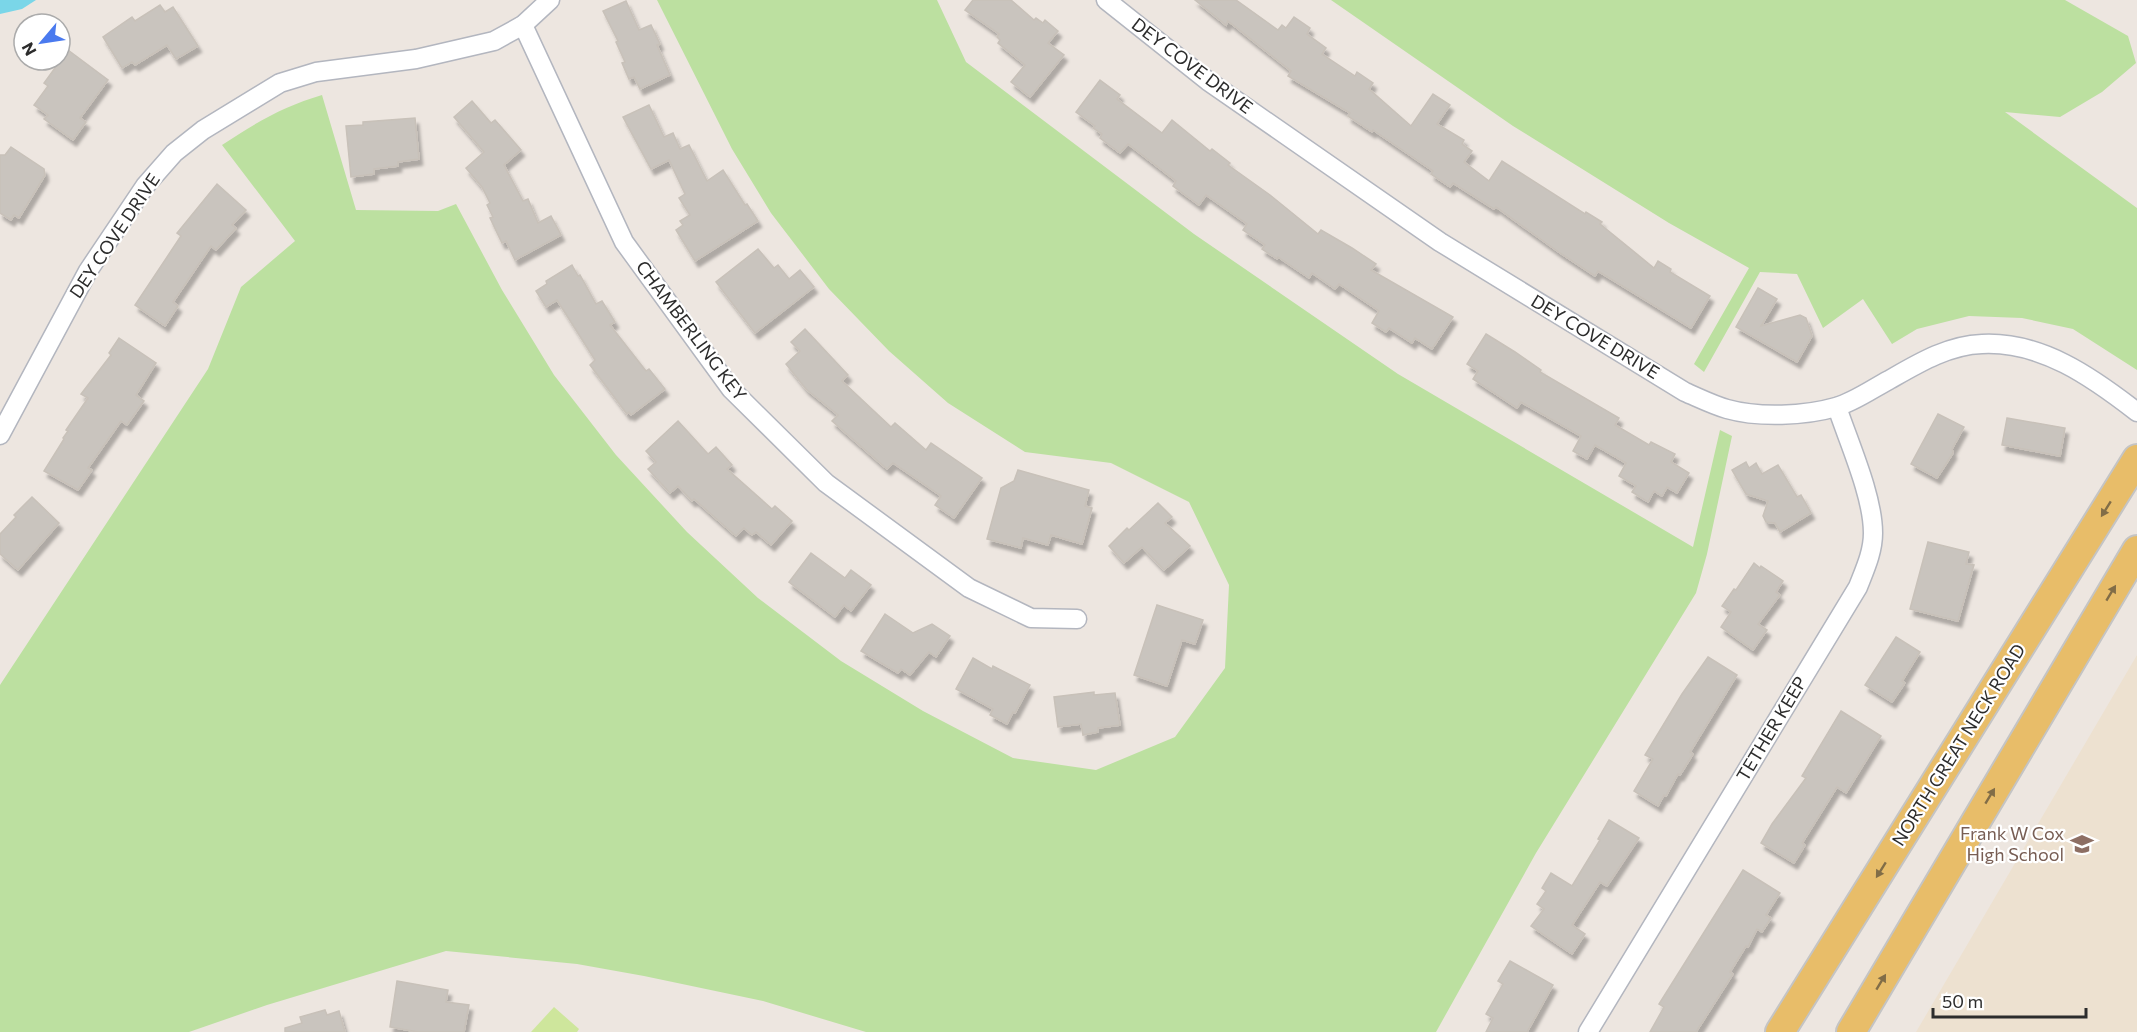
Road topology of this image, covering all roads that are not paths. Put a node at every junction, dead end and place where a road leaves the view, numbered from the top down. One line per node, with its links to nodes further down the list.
1 (550, 0): 3 (street, DEY COVE DRIVE)
2 (1106, 0): 4 (street, DEY COVE DRIVE)
3 (523, 25): 6 (street, DEY COVE DRIVE); 9 (street, CHAMBERLING KEY)
4 (1837, 407): 5 (street, DEY COVE DRIVE); 10 (street, TETHER KEEP)
5 (2137, 412)
6 (0, 435)
7 (2137, 459): 11 (main road, NORTH GREAT NECK ROAD, one-way to 11)
8 (2137, 550): 12 (main road, one-way to 8)
9 (1077, 619)
10 (1588, 1032)
11 (1780, 1032)
12 (1851, 1032)

